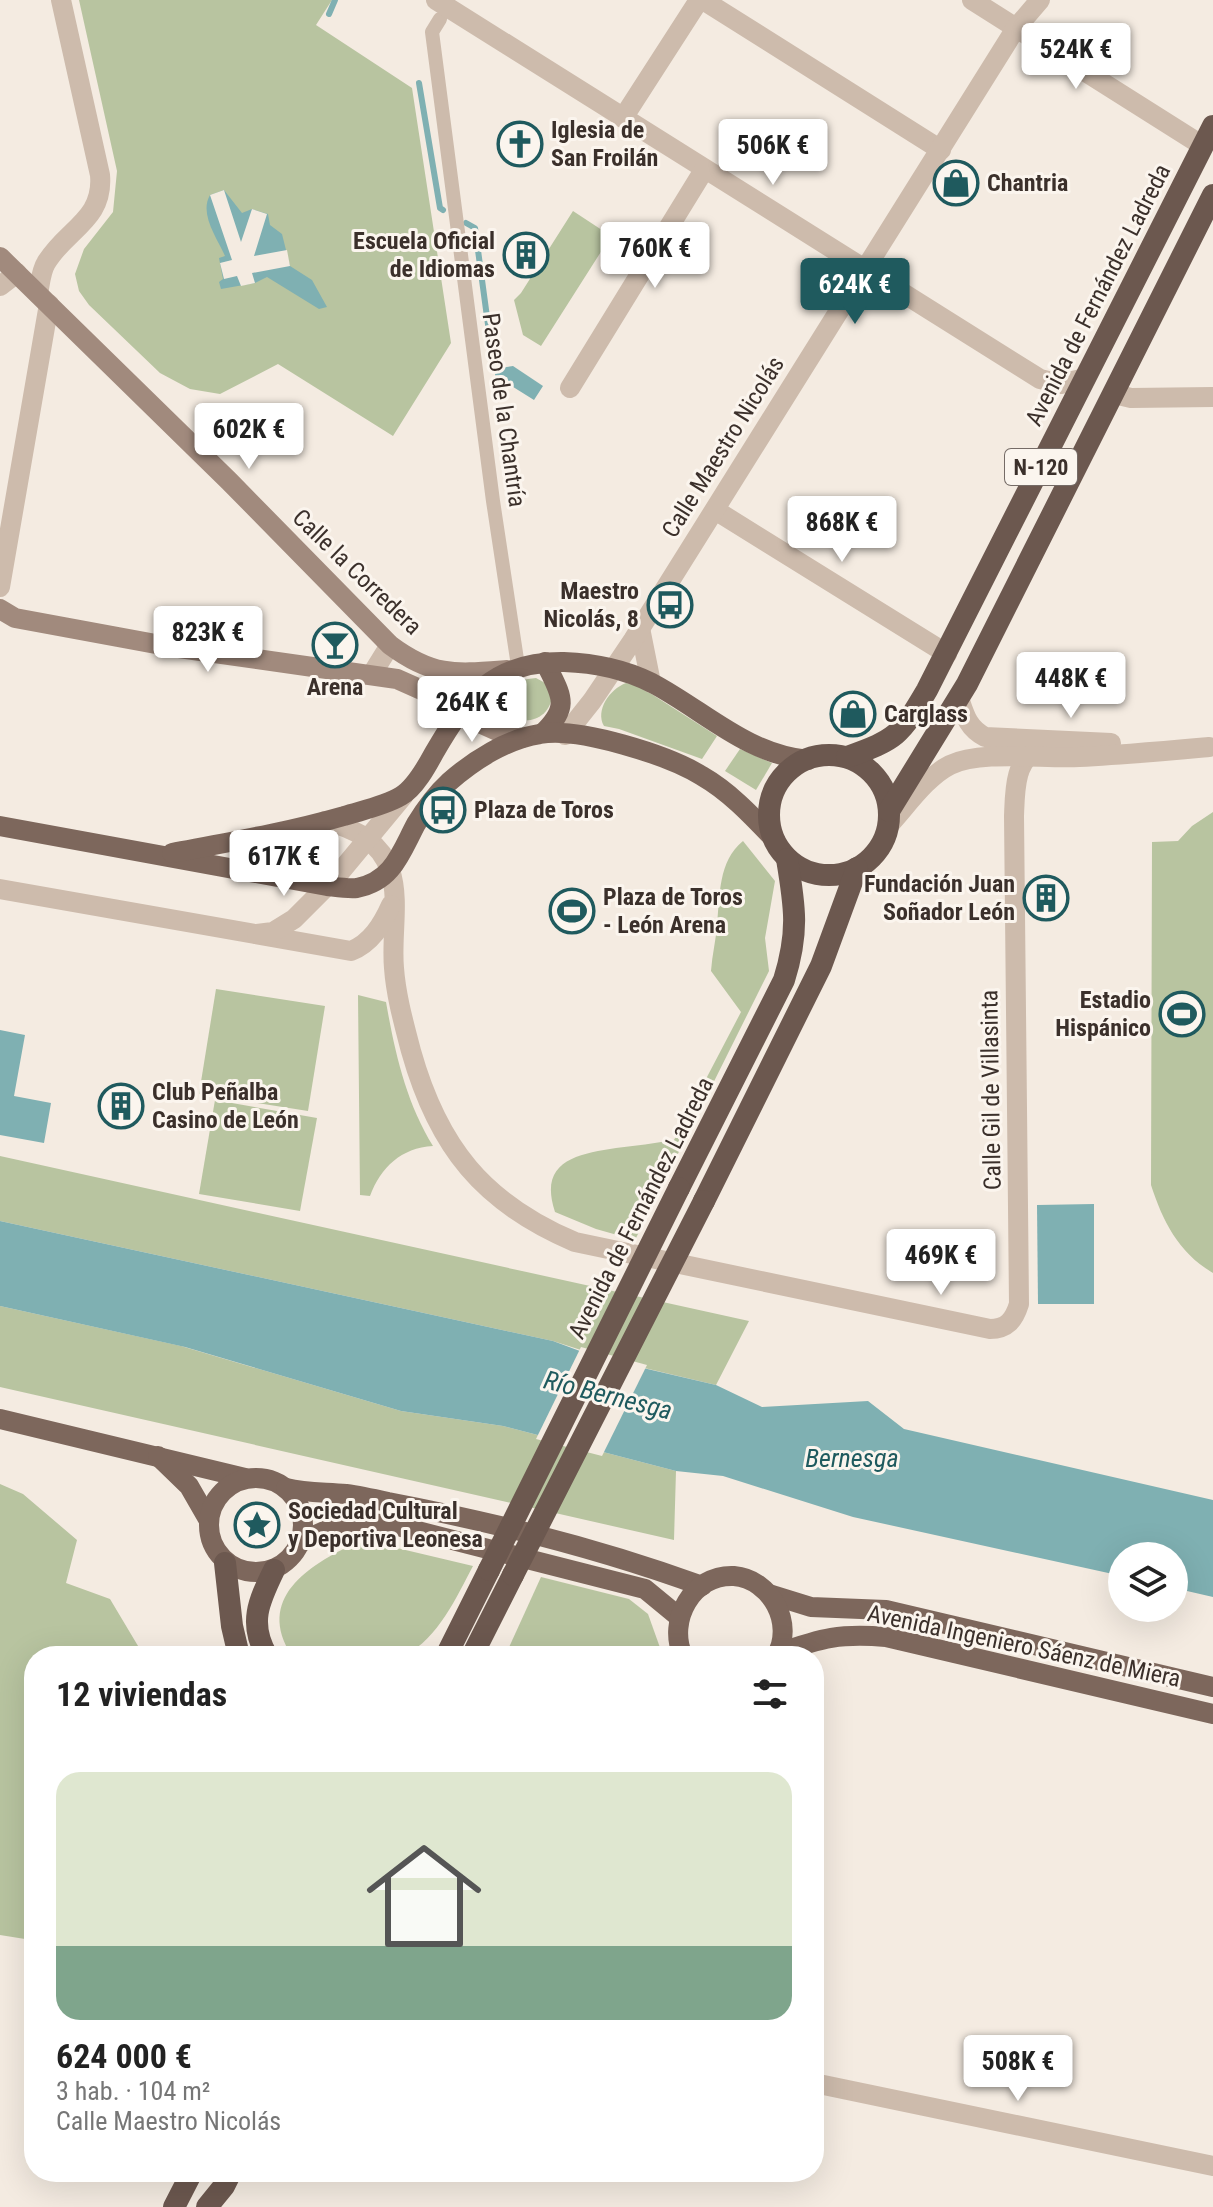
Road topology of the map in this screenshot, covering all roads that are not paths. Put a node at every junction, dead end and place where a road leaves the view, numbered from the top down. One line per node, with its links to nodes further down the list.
1 (61, 0): 16 (street)
2 (701, 0): 7 (street); 9 (street)
3 (972, 0): 6 (street)
4 (1040, 0): 6 (street, Calle Maestro Nicolás)
5 (438, 10): 7 (street); 28 (street, Paseo de la Chantría)
6 (1016, 28): 8 (street); 9 (street, Calle Maestro Nicolás)
7 (623, 118): 10 (street)
8 (1208, 136): 17 (highway, Avenida de Fernández Ladreda / N-120)
9 (941, 150): 13 (street, Calle Maestro Nicolás)
10 (704, 170): 13 (street); 18 (street)
11 (1213, 195): 19 (highway, N-120)
12 (0, 257): 14 (main road, Calle la Corredera)
13 (864, 269): 17 (street); 21 (street, Calle Maestro Nicolás)
14 (17, 273): 15 (street); 16 (main road, Calle la Corredera)
15 (0, 286)
16 (43, 299): 22 (street); 25 (main road, Calle la Corredera)
17 (1085, 378): 26 (highway, Avenida de Fernández Ladreda / N-120)
18 (570, 388)
19 (1114, 394): 20 (street); 32 (highway, N-120)
20 (1213, 397)
21 (715, 510): 24 (street, Calle Maestro Nicolás); 26 (street)
22 (0, 587)
23 (0, 609): 30 (main road)
24 (636, 634): 29 (street, Calle Maestro Nicolás); 31 (street)
25 (390, 645): 28 (main road, Calle la Corredera); 30 (street)
26 (947, 654): 39 (highway, Avenida de Fernández Ladreda / N-120)
27 (545, 662): 28 (main road, Calle la Corredera); 29 (main road, Calle la Corredera); 34 (main road)
28 (512, 668): 33 (main road)
29 (614, 668): 31 (main road, Calle la Corredera); 35 (street, Calle Maestro Nicolás)
30 (372, 674): 33 (main road)
31 (651, 683): 41 (main road, Calle la Corredera)
32 (959, 698): 37 (street); 43 (highway, N-120)
33 (449, 709): 36 (main road); 42 (main road)
34 (543, 733): 35 (main road); 36 (main road)
35 (565, 735): 47 (main road)
36 (522, 738): 50 (main road)
37 (1142, 744): 38 (street); 40 (street)
38 (1211, 747): 40 (street)
39 (847, 757): 41 (highway, N-120); 43 (highway)
40 (1026, 758): 43 (street); 53 (street, Calle Gil de Villasinta)
41 (808, 760): 47 (highway)
42 (404, 795): 44 (main road); 46 (street)
43 (889, 819): 49 (highway, N-120)
44 (325, 821): 46 (street); 48 (main road)
45 (0, 826): 48 (main road)
46 (368, 839): 50 (street); 51 (street)
47 (781, 850): 49 (highway); 65 (highway, Avenida de Fernández Ladreda, bridge)
48 (160, 855): 51 (main road)
49 (857, 868): 66 (highway, N-120, bridge)
50 (390, 871): 51 (main road); 53 (street, Calle Gil de Villasinta)
51 (327, 886): 54 (street)
52 (0, 889): 54 (street)
53 (393, 900): 54 (street)
54 (253, 935)
55 (0, 1419): 56 (main road)
56 (158, 1456): 57 (main road); 59 (main road)
57 (245, 1478): 58 (main road); 59 (main road)
58 (286, 1488): 60 (main road); 63 (main road)
59 (208, 1519): 61 (main road)
60 (300, 1543): 62 (main road); 67 (main road)
61 (225, 1563): 62 (main road); 68 (highway)
62 (274, 1570): 69 (highway)
63 (702, 1586): 64 (main road, Avenida Ingeniero Sáenz de Miera); 67 (main road)
64 (769, 1594): 75 (main road); 77 (main road, Avenida Ingeniero Sáenz de Miera)
65 (472, 1604): 70 (highway); 71 (highway, Avenida de Fernández Ladreda)
66 (493, 1615): 72 (highway, N-120); 73 (highway)
67 (679, 1617): 74 (main road)
68 (237, 1646)
69 (261, 1646)
70 (437, 1646)
71 (451, 1646)
72 (477, 1646)
73 (488, 1646)
74 (680, 1646)
75 (780, 1646)
76 (800, 1646): 78 (main road, Avenida Ingeniero Sáenz de Miera)
77 (1213, 1687)
78 (1213, 1714)
79 (824, 2085): 80 (street)
80 (1213, 2166)
81 (187, 2182): 84 (highway)
82 (211, 2182): 85 (highway)
83 (226, 2182): 86 (highway)
84 (174, 2207)
85 (199, 2207)
86 (207, 2207)

